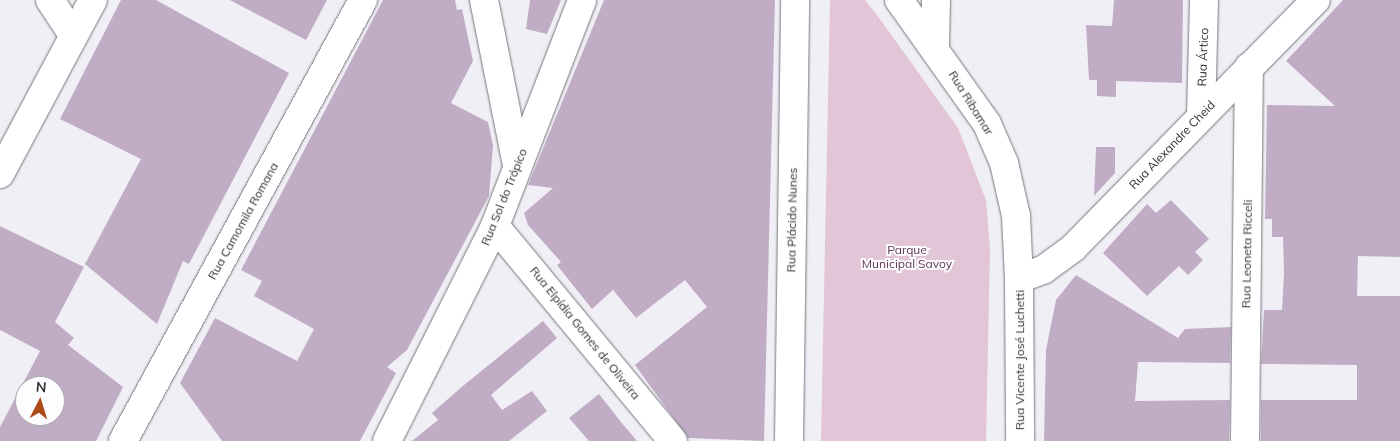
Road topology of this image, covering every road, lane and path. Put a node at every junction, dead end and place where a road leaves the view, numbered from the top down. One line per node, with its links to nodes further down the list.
1 (50, 0): 11 (street)
2 (93, 0): 11 (street)
3 (363, 0): 20 (street, Rua Camomila Romana)
4 (484, 0): 15 (street)
5 (582, 0): 15 (street, Rua Sol do Trópico)
6 (795, 0): 22 (street, Rua Plácido Nunes)
7 (899, 0): 12 (street, Rua Ribamar)
8 (936, 0): 12 (street)
9 (1204, 0): 14 (street, Rua Ártico)
10 (1316, 0): 13 (street, Rua Alexandre Cheid)
11 (73, 35): 16 (street)
12 (935, 47): 18 (street, Rua Ribamar)
13 (1249, 67): 14 (street, Rua Alexandre Cheid); 24 (street, Rua Leoneta Ricceli)
14 (1201, 115): 18 (street, Rua Alexandre Cheid)
15 (517, 166): 17 (street, Rua Sol do Trópico)
16 (0, 174)
17 (495, 226): 19 (street, Rua Sol do Trópico); 21 (street, Rua Elpídia Gomes de Oliveira)
18 (1020, 279): 23 (street, Rua Vicente José Luchetti)
19 (389, 440)
20 (123, 441)
21 (673, 441)
22 (789, 441)
23 (1020, 441)
24 (1245, 441)

